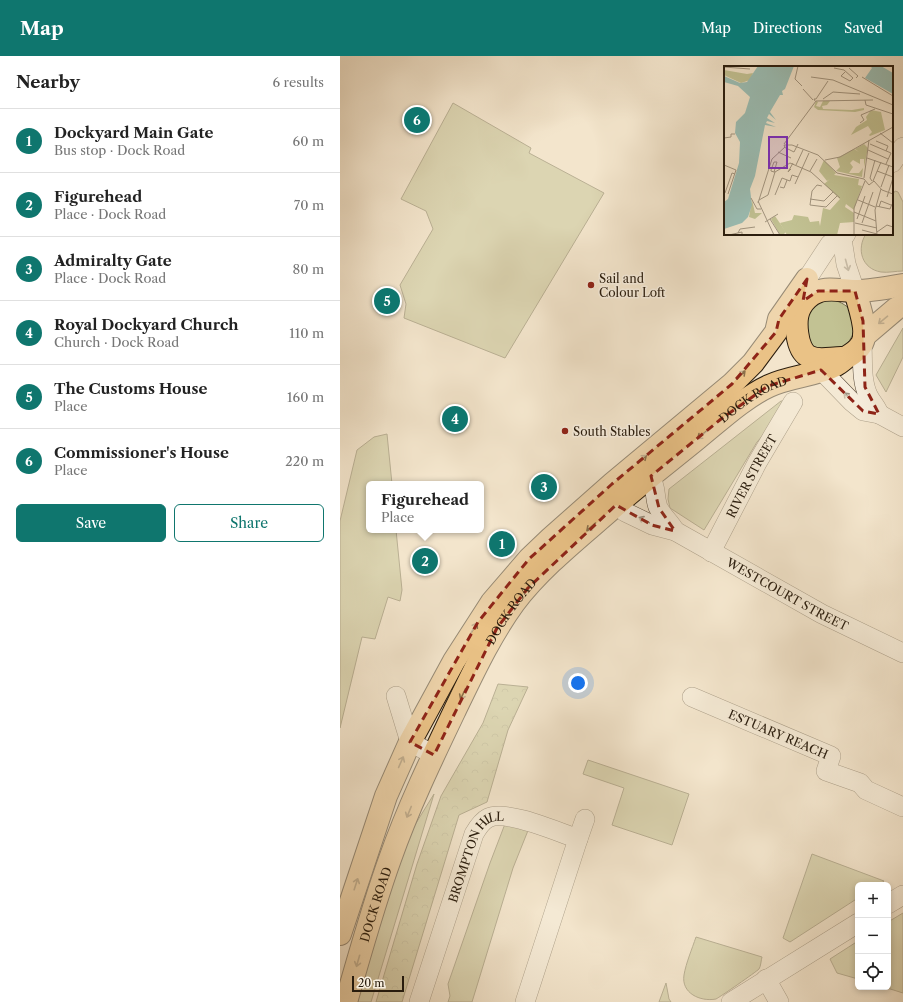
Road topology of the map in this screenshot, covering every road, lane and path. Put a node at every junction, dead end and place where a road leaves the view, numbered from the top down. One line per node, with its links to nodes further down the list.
1 (903, 147): 2 (street)
2 (893, 162)
3 (844, 236): 4 (street, DOCK ROAD); 6 (street, DOCK ROAD, one-way to 6)
4 (807, 278): 8 (main road); 9 (main road, DOCK ROAD)
5 (903, 285): 6 (main road)
6 (855, 291): 8 (main road); 10 (main road)
7 (903, 305): 10 (main road, one-way to 10)
8 (801, 306): 9 (main road, DOCK ROAD); 11 (main road)
9 (776, 332): 22 (main road, DOCK ROAD, one-way to 9)
10 (863, 340): 11 (main road); 14 (street)
11 (845, 358): 12 (main road, DOCK ROAD)
12 (821, 370): 14 (street, one-way to 12); 16 (main road, DOCK ROAD, one-way to 16)
13 (794, 402): 19 (street, RIVER STREET)
14 (879, 414): 15 (street)
15 (903, 427)
16 (650, 478): 17 (main road, DOCK ROAD); 18 (street, WESTCOURT STREET)
17 (617, 504): 18 (street, WESTCOURT STREET, one-way to 17); 23 (main road, DOCK ROAD, one-way to 23)
18 (675, 531): 19 (street, WESTCOURT STREET)
19 (711, 552): 20 (street, WESTCOURT STREET)
20 (903, 653)
21 (692, 696): 26 (street, ESTUARY REACH)
22 (423, 718): 23 (street); 24 (main road, DOCK ROAD); 24 (street)
23 (446, 728): 25 (main road, DOCK ROAD)
24 (410, 742): 25 (street); 32 (main road, DOCK ROAD, one-way to 24)
25 (434, 755): 34 (main road, DOCK ROAD, one-way to 34)
26 (903, 807)
27 (585, 819): 28 (street)
28 (578, 839): 35 (street, BROMPTON HILL); 36 (street)
29 (903, 895): 30 (street)
30 (891, 902)
31 (855, 925): 33 (street)
32 (340, 934)
33 (766, 979): 37 (street); 38 (street)
34 (346, 1002)
35 (419, 1002)
36 (525, 1002)
37 (731, 1002)
38 (779, 1002)

